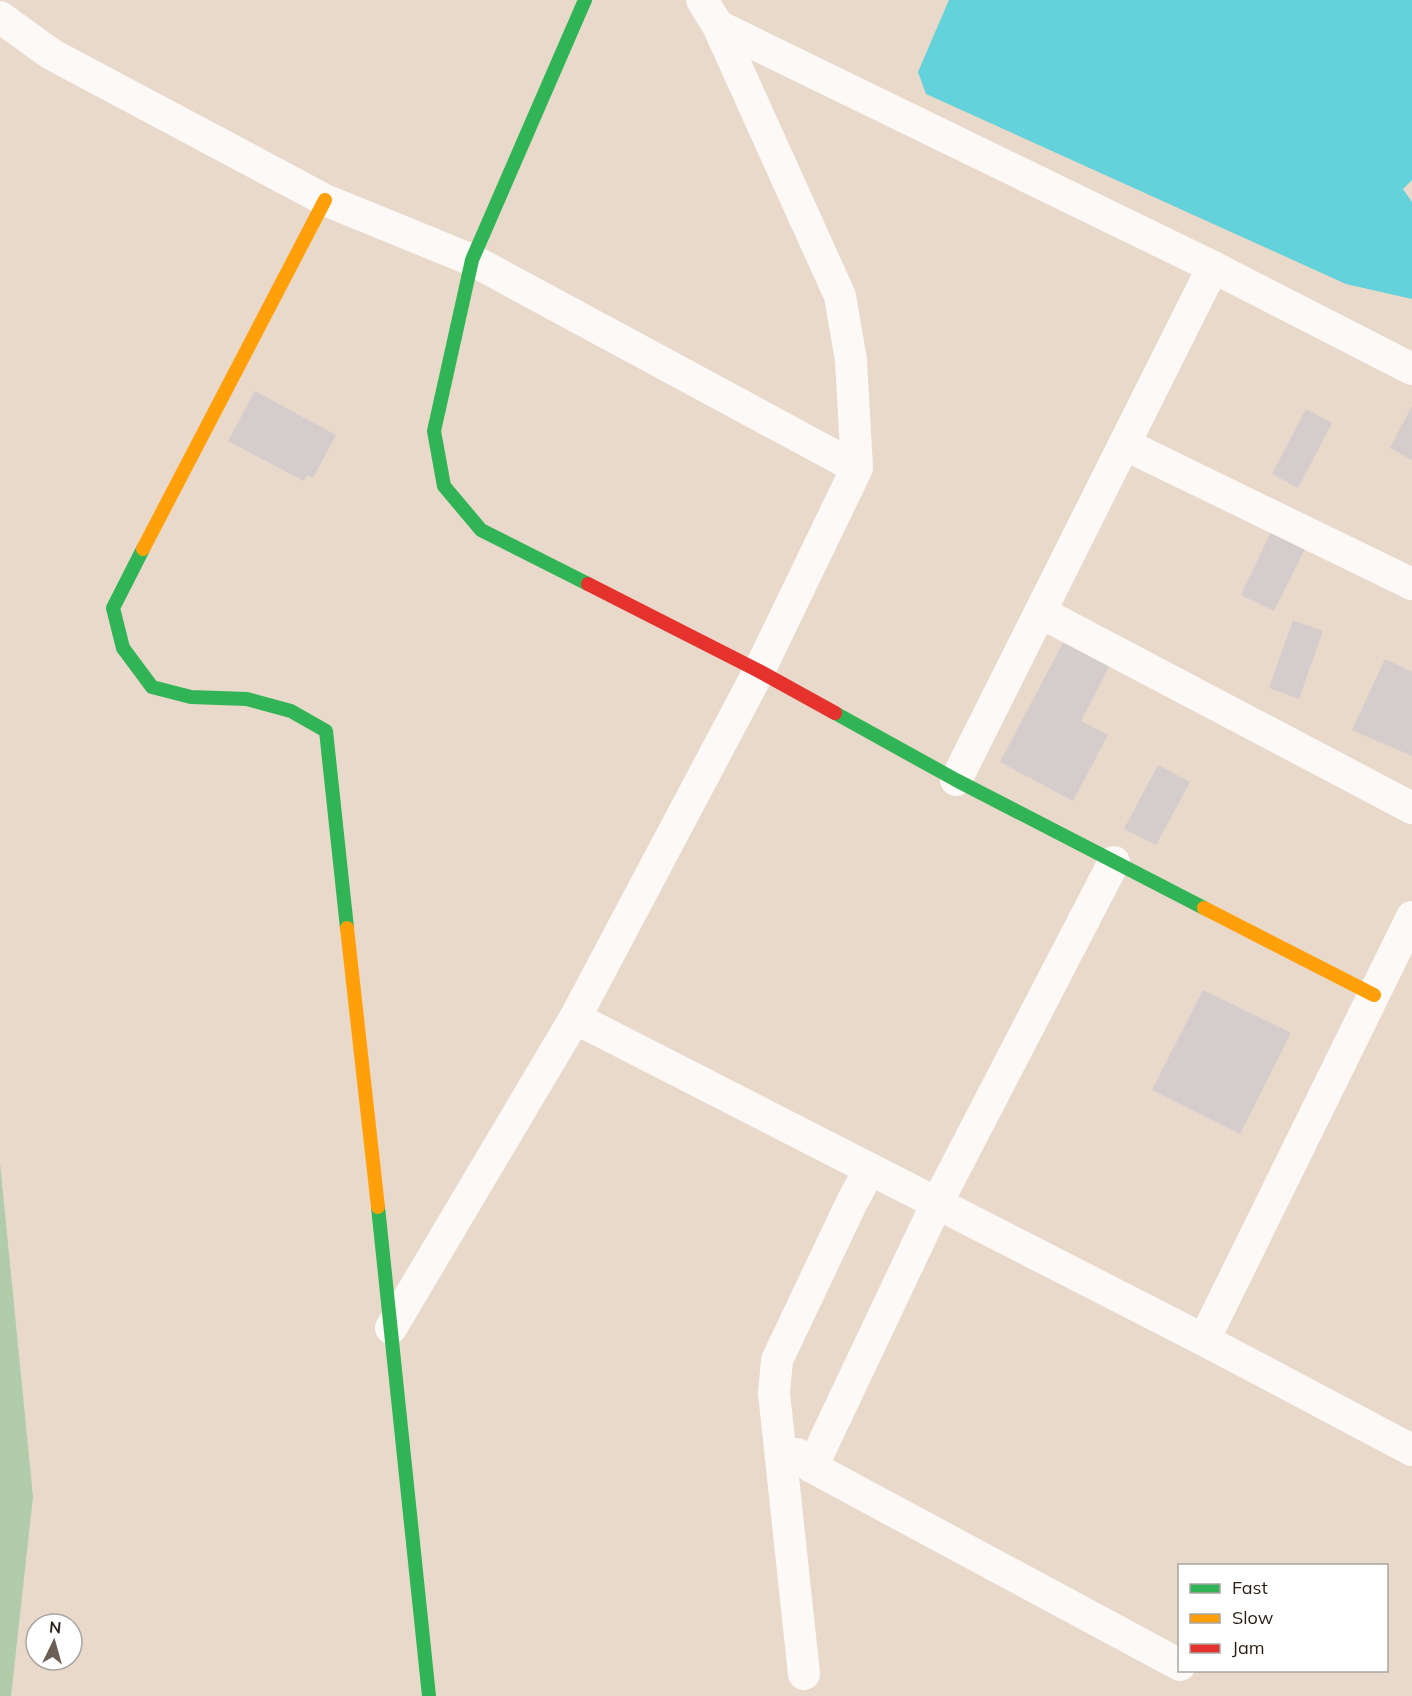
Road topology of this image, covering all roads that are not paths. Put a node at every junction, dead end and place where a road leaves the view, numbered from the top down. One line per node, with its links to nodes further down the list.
1 (585, 0): 6 (street)
2 (702, 0): 4 (street)
3 (0, 17): 5 (street)
4 (718, 26): 7 (street); 10 (street)
5 (325, 200): 6 (street); 22 (street)
6 (472, 260): 10 (street); 13 (street)
7 (1213, 267): 8 (street); 9 (street)
8 (1412, 369)
9 (1125, 444): 11 (street); 12 (street)
10 (857, 468): 13 (street)
11 (1412, 584)
12 (1040, 612): 14 (street); 15 (street)
13 (759, 671): 14 (street); 19 (street)
14 (956, 780): 16 (street)
15 (1412, 808)
16 (1114, 862): 18 (street); 21 (street)
17 (1412, 917): 18 (street)
18 (1374, 995): 23 (street)
19 (575, 1018): 20 (street); 22 (street)
20 (870, 1169): 21 (street); 24 (street)
21 (937, 1203): 23 (street); 26 (street)
22 (392, 1328): 29 (street)
23 (1204, 1340): 25 (street)
24 (780, 1438): 26 (street); 28 (street)
25 (1412, 1450)
26 (812, 1467): 27 (street)
27 (1178, 1665)
28 (804, 1674)
29 (429, 1696)

